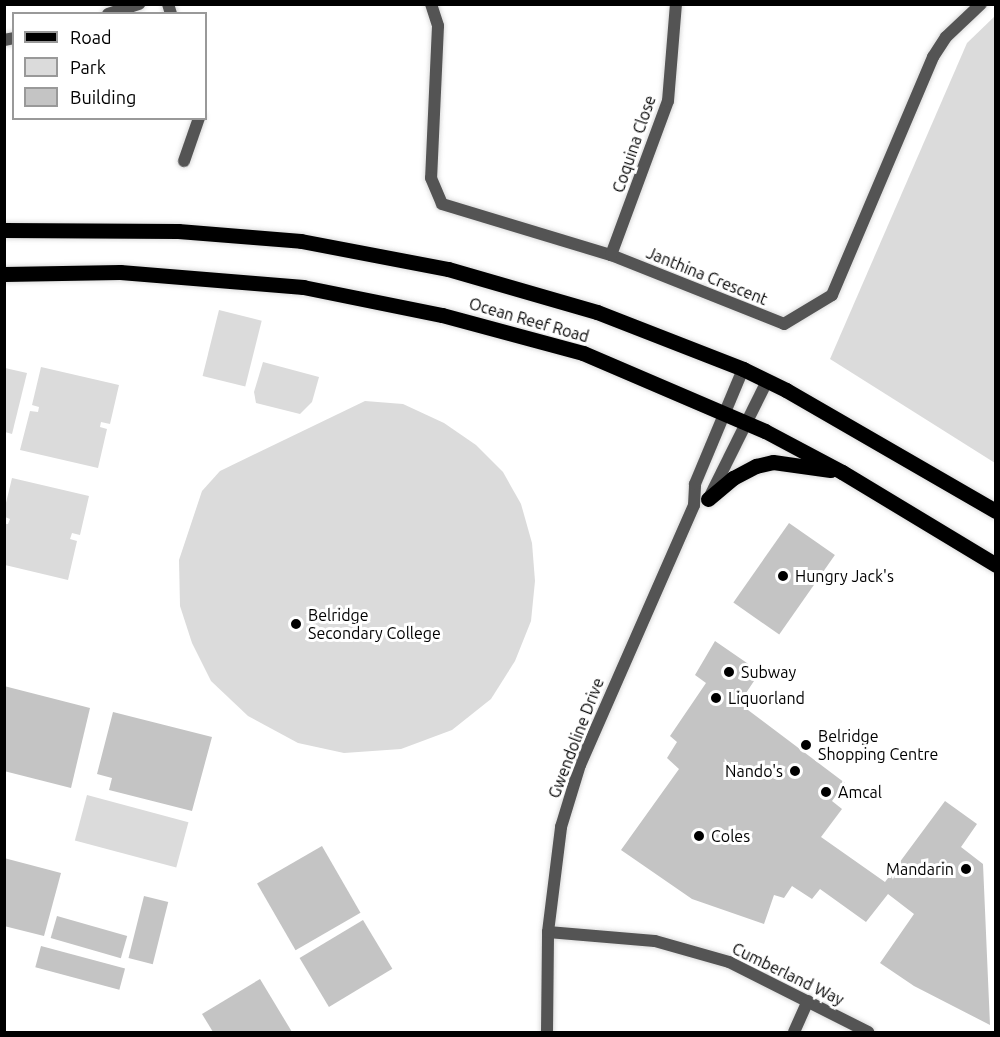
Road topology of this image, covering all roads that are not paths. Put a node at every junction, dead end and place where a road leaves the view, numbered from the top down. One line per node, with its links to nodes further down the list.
1 (140, 4): 5 (street)
2 (431, 4): 9 (street, Janthina Crescent)
3 (676, 4): 9 (street, Coquina Close)
4 (981, 4): 9 (street, Janthina Crescent)
5 (114, 12)
6 (198, 120): 7 (street)
7 (184, 161)
8 (4, 230): 11 (main road, Ocean Reef Road)
9 (611, 255)
10 (4, 274): 13 (main road, Ocean Reef Road)
11 (743, 369): 12 (main road, Ocean Reef Road); 13 (street, Gwendoline Drive)
12 (767, 381): 14 (street, Gwendoline Drive); 17 (main road, Ocean Reef Road)
13 (723, 411): 14 (main road, Ocean Reef Road); 16 (street, Gwendoline Drive)
14 (746, 422): 15 (main road, Ocean Reef Road); 16 (street, Gwendoline Drive)
15 (842, 472): 16 (main road); 18 (main road, Ocean Reef Road)
16 (701, 502): 19 (street, Gwendoline Drive)
17 (996, 511)
18 (996, 565)
19 (548, 932): 20 (street, Cumberland Way); 21 (street, Gwendoline Drive)
20 (808, 1001): 22 (street); 23 (street, Cumberland Way)
21 (547, 1032)
22 (794, 1032)
23 (868, 1032)

